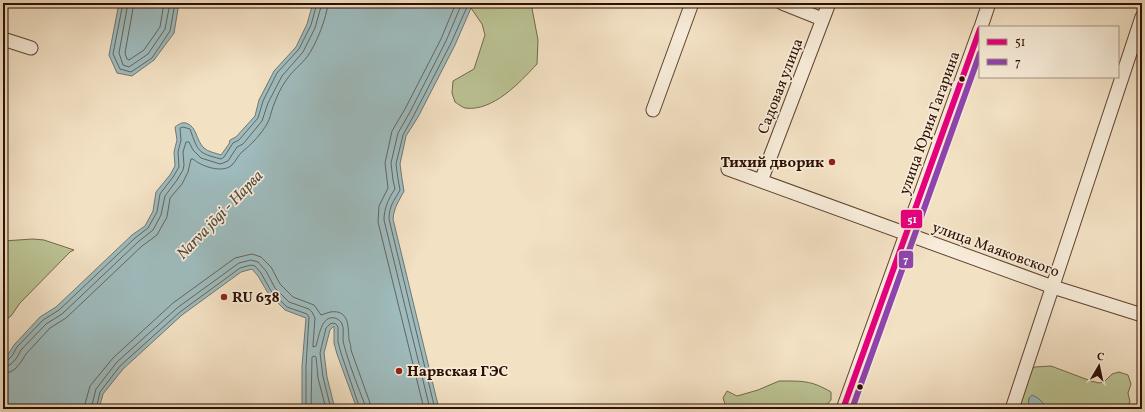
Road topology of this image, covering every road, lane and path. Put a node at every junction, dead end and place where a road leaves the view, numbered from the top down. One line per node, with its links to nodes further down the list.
1 (692, 3): 11 (street)
2 (782, 3): 6 (street)
3 (829, 3): 6 (street, Садовая улица)
4 (989, 3): 7 (street, улица Юрия Гагарина)
5 (1142, 17): 15 (street)
6 (822, 18): 13 (street, Садовая улица)
7 (981, 26)
8 (979, 31): 14 (street, улица Юрия Гагарина)
9 (3, 39): 10 (street)
10 (31, 48)
11 (653, 110)
12 (728, 169): 13 (street, улица Маяковского)
13 (761, 181): 14 (street, улица Маяковского)
14 (906, 234): 15 (street, улица Маяковского); 17 (street, улица Юрия Гагарина)
15 (1053, 287): 16 (street, улица Маяковского); 18 (street)
16 (1142, 315)
17 (843, 409)
18 (1012, 409)

